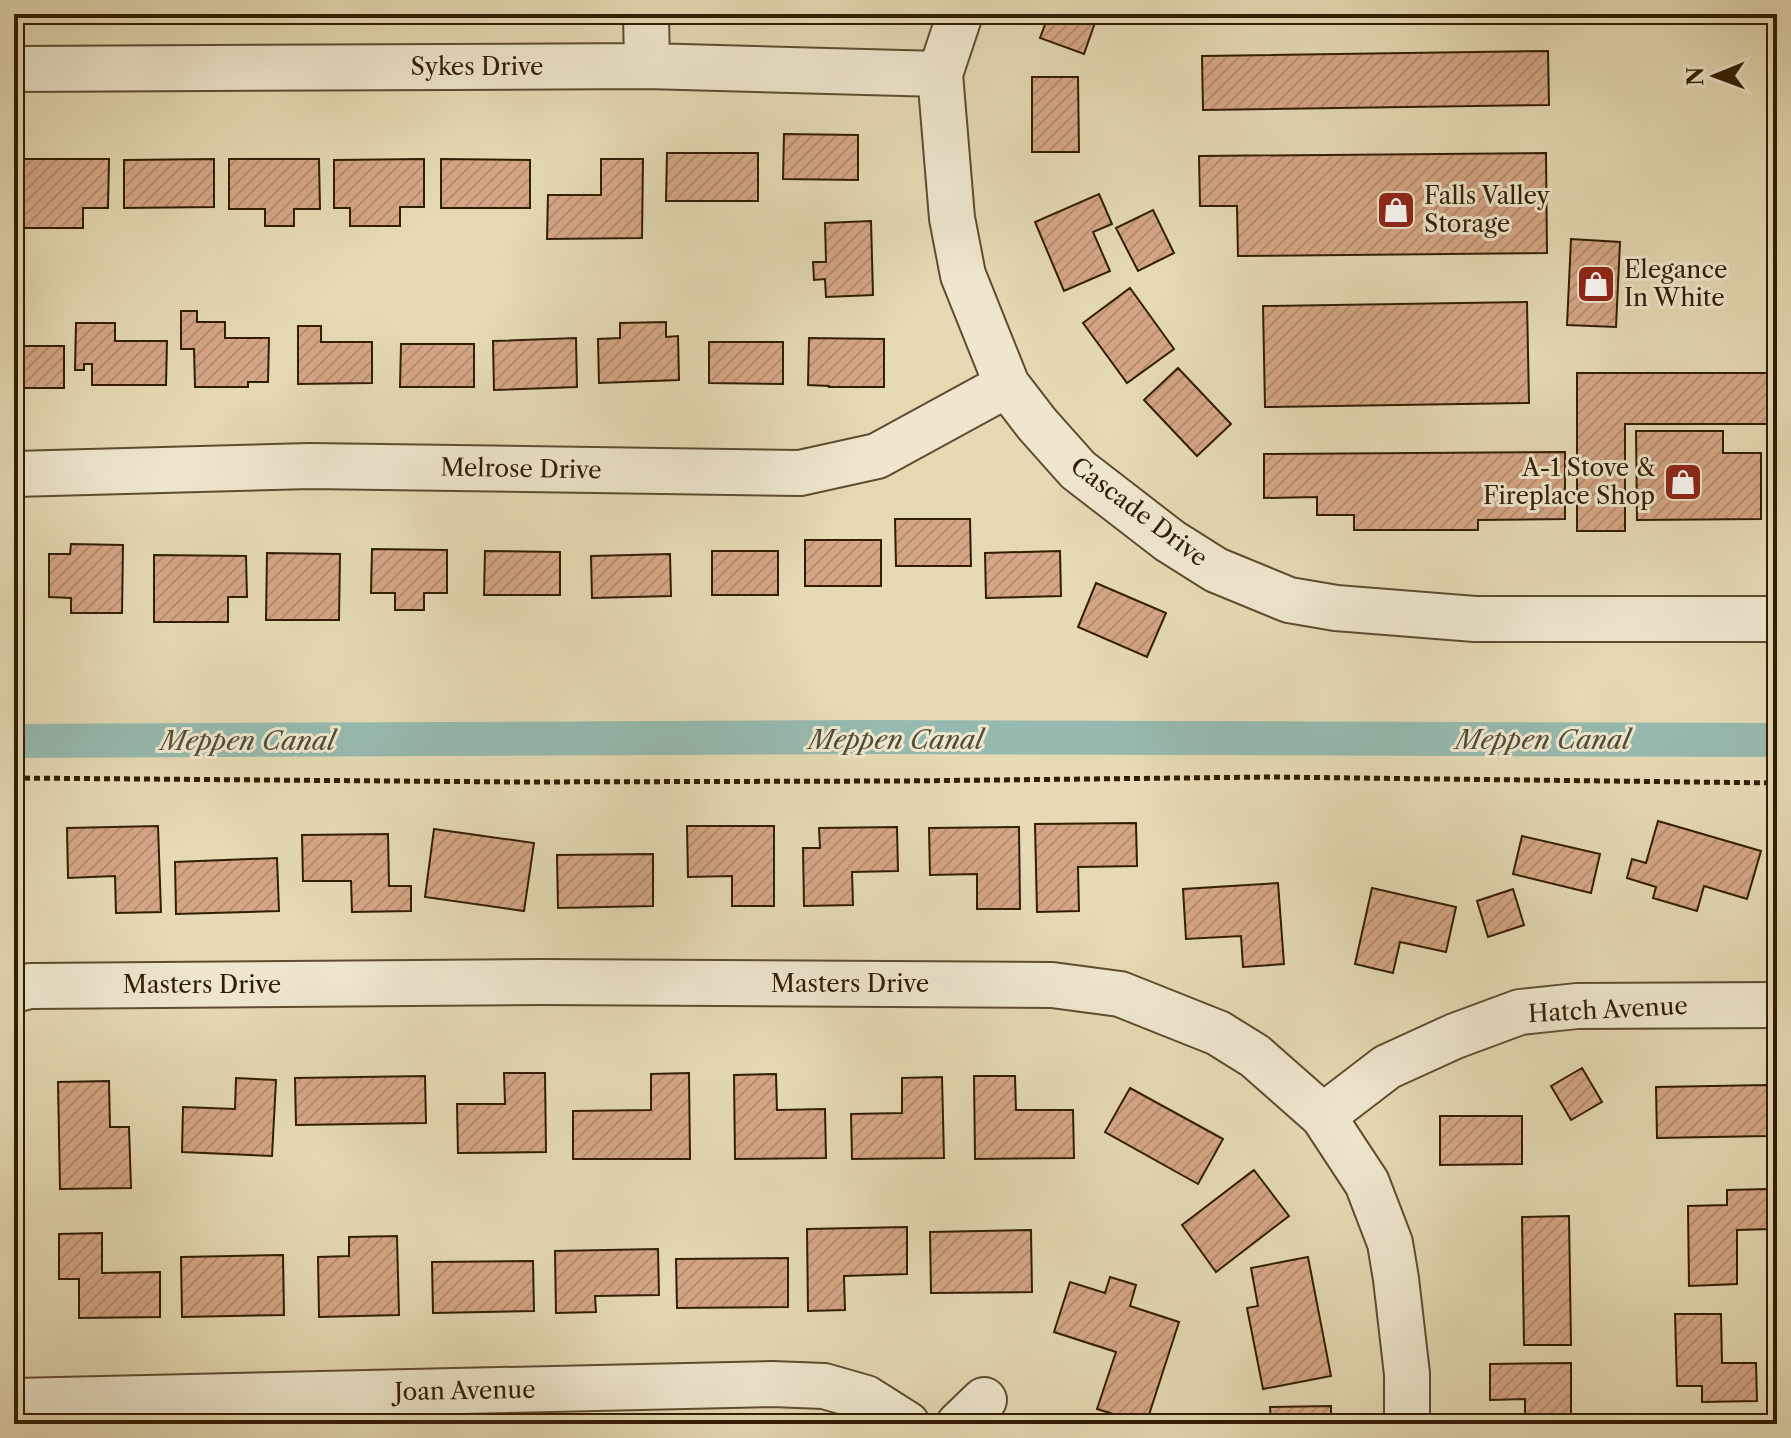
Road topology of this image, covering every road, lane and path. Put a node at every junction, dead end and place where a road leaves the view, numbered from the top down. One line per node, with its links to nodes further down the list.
1 (646, 14): 3 (street)
2 (960, 14): 5 (street, Cascade Drive)
3 (647, 66): 4 (street, Sykes Drive); 5 (street, Sykes Drive)
4 (14, 69)
5 (940, 74): 6 (street, Cascade Drive)
6 (1007, 385): 7 (street, Melrose Drive); 8 (street, Cascade Drive)
7 (14, 474)
8 (1777, 619)
9 (14, 778): 10 (path)
10 (1777, 783)
11 (14, 990): 13 (street, Masters Drive)
12 (1777, 1005): 13 (street, Hatch Avenue)
13 (1323, 1116): 16 (street, Masters Drive)
14 (14, 1401): 15 (street, Joan Avenue)
15 (907, 1424)
16 (1407, 1424)

